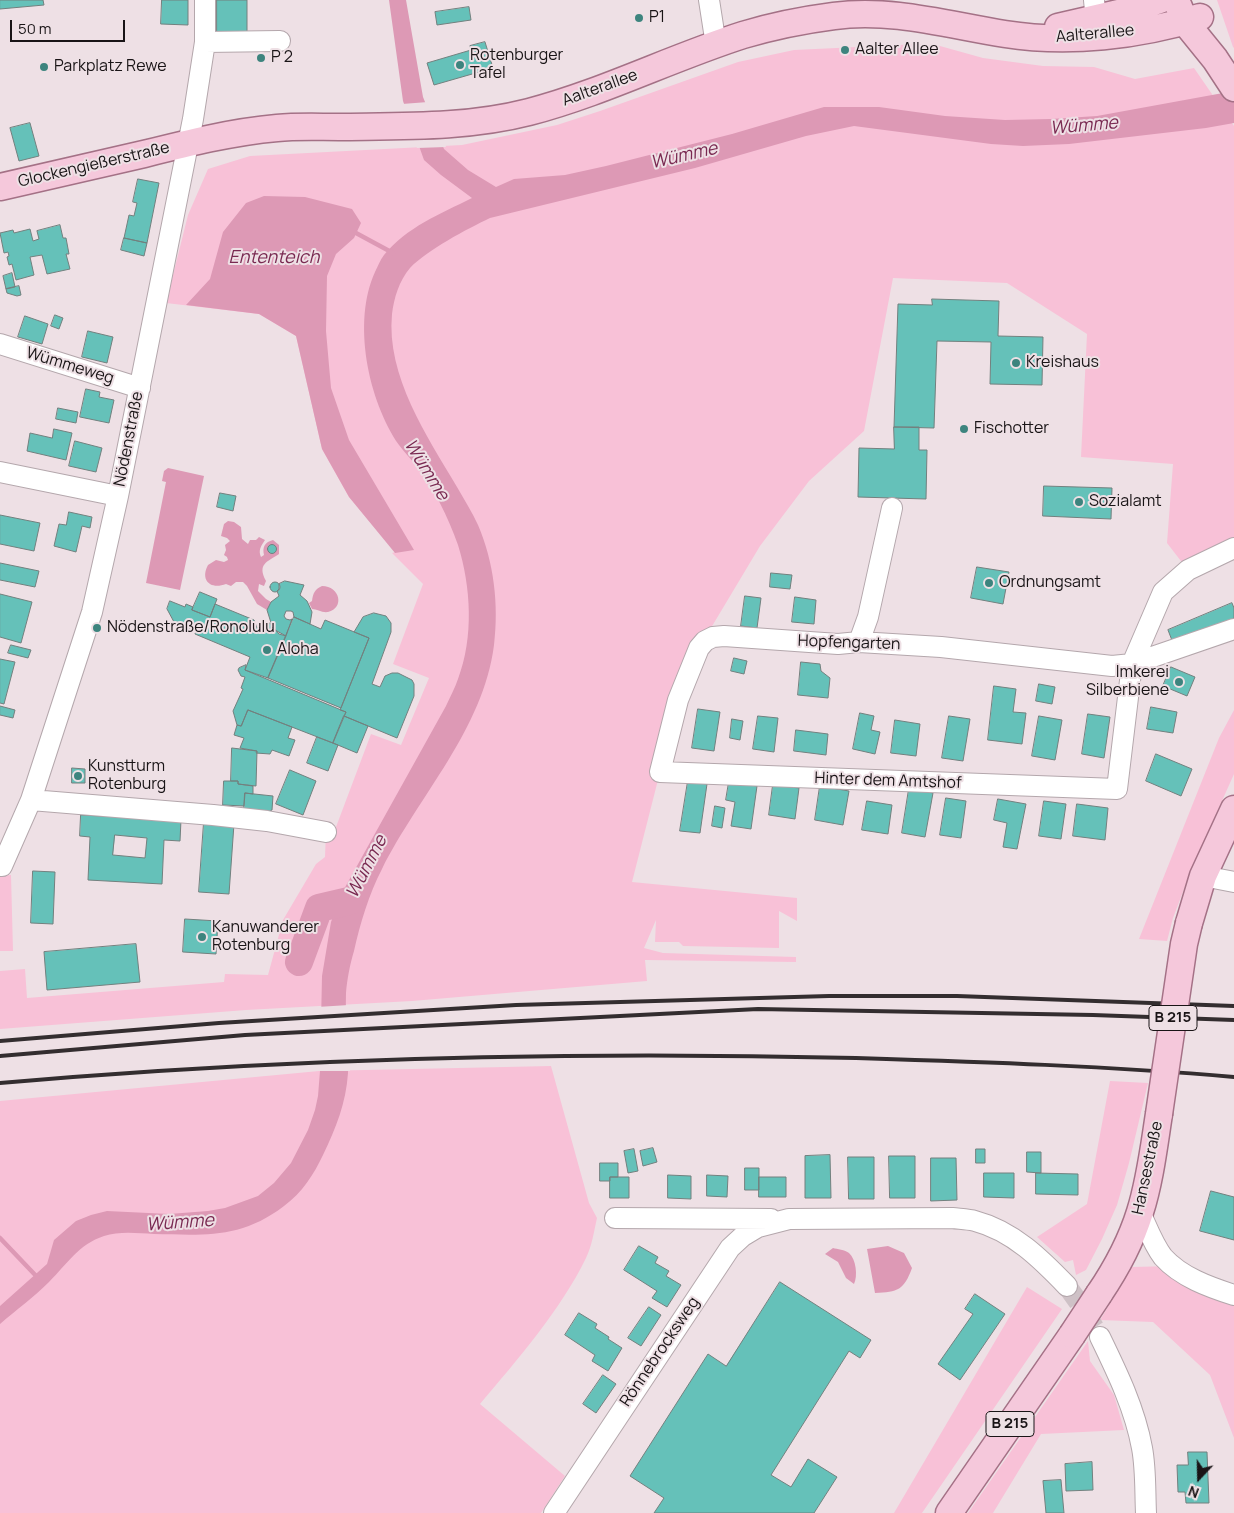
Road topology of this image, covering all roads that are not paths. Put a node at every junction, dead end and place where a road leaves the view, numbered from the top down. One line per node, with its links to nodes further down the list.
1 (205, 0): 7 (street, Nödenstraße)
2 (709, 0): 8 (street)
3 (1160, 0): 5 (main road, Aalterallee)
4 (1189, 10): 5 (main road, Aalterallee); 9 (main road)
5 (1096, 18): 8 (main road, Aalterallee)
6 (280, 41): 7 (street)
7 (205, 42): 10 (street, Nödenstraße)
8 (716, 45): 10 (main road, Aalterallee)
9 (1234, 88)
10 (188, 143): 11 (main road, Glockengießerstraße); 13 (street, Nödenstraße)
11 (0, 187)
12 (0, 344): 13 (street, Wümmeweg)
13 (140, 388): 15 (street, Nödenstraße)
14 (0, 472): 15 (street)
15 (118, 496): 22 (street, Nödenstraße)
16 (892, 508): 19 (street)
17 (1234, 548): 20 (street)
18 (1234, 629): 20 (street, Hopfengarten)
19 (859, 642): 20 (street, Hopfengarten); 21 (street, Hopfengarten)
20 (1132, 664): 21 (street, Hinter dem Amtshof)
21 (660, 772)
22 (31, 800): 24 (street); 25 (street, Nödenstraße)
23 (1234, 809): 26 (main road, Hansestraße / B 215)
24 (326, 832)
25 (1, 866)
26 (1204, 876): 27 (street); 28 (main road, Hansestraße / B 215, bridge)
27 (1234, 882)
28 (1140, 1212): 32 (street); 35 (main road, Hansestraße / B 215, bridge)
29 (615, 1218): 30 (street, Rönnebrocksweg)
30 (789, 1219): 31 (street, Rönnebrocksweg); 34 (street, Rönnebrocksweg)
31 (1067, 1286)
32 (1234, 1295)
33 (1100, 1337): 36 (street)
34 (554, 1513)
35 (949, 1513)
36 (1146, 1513)

